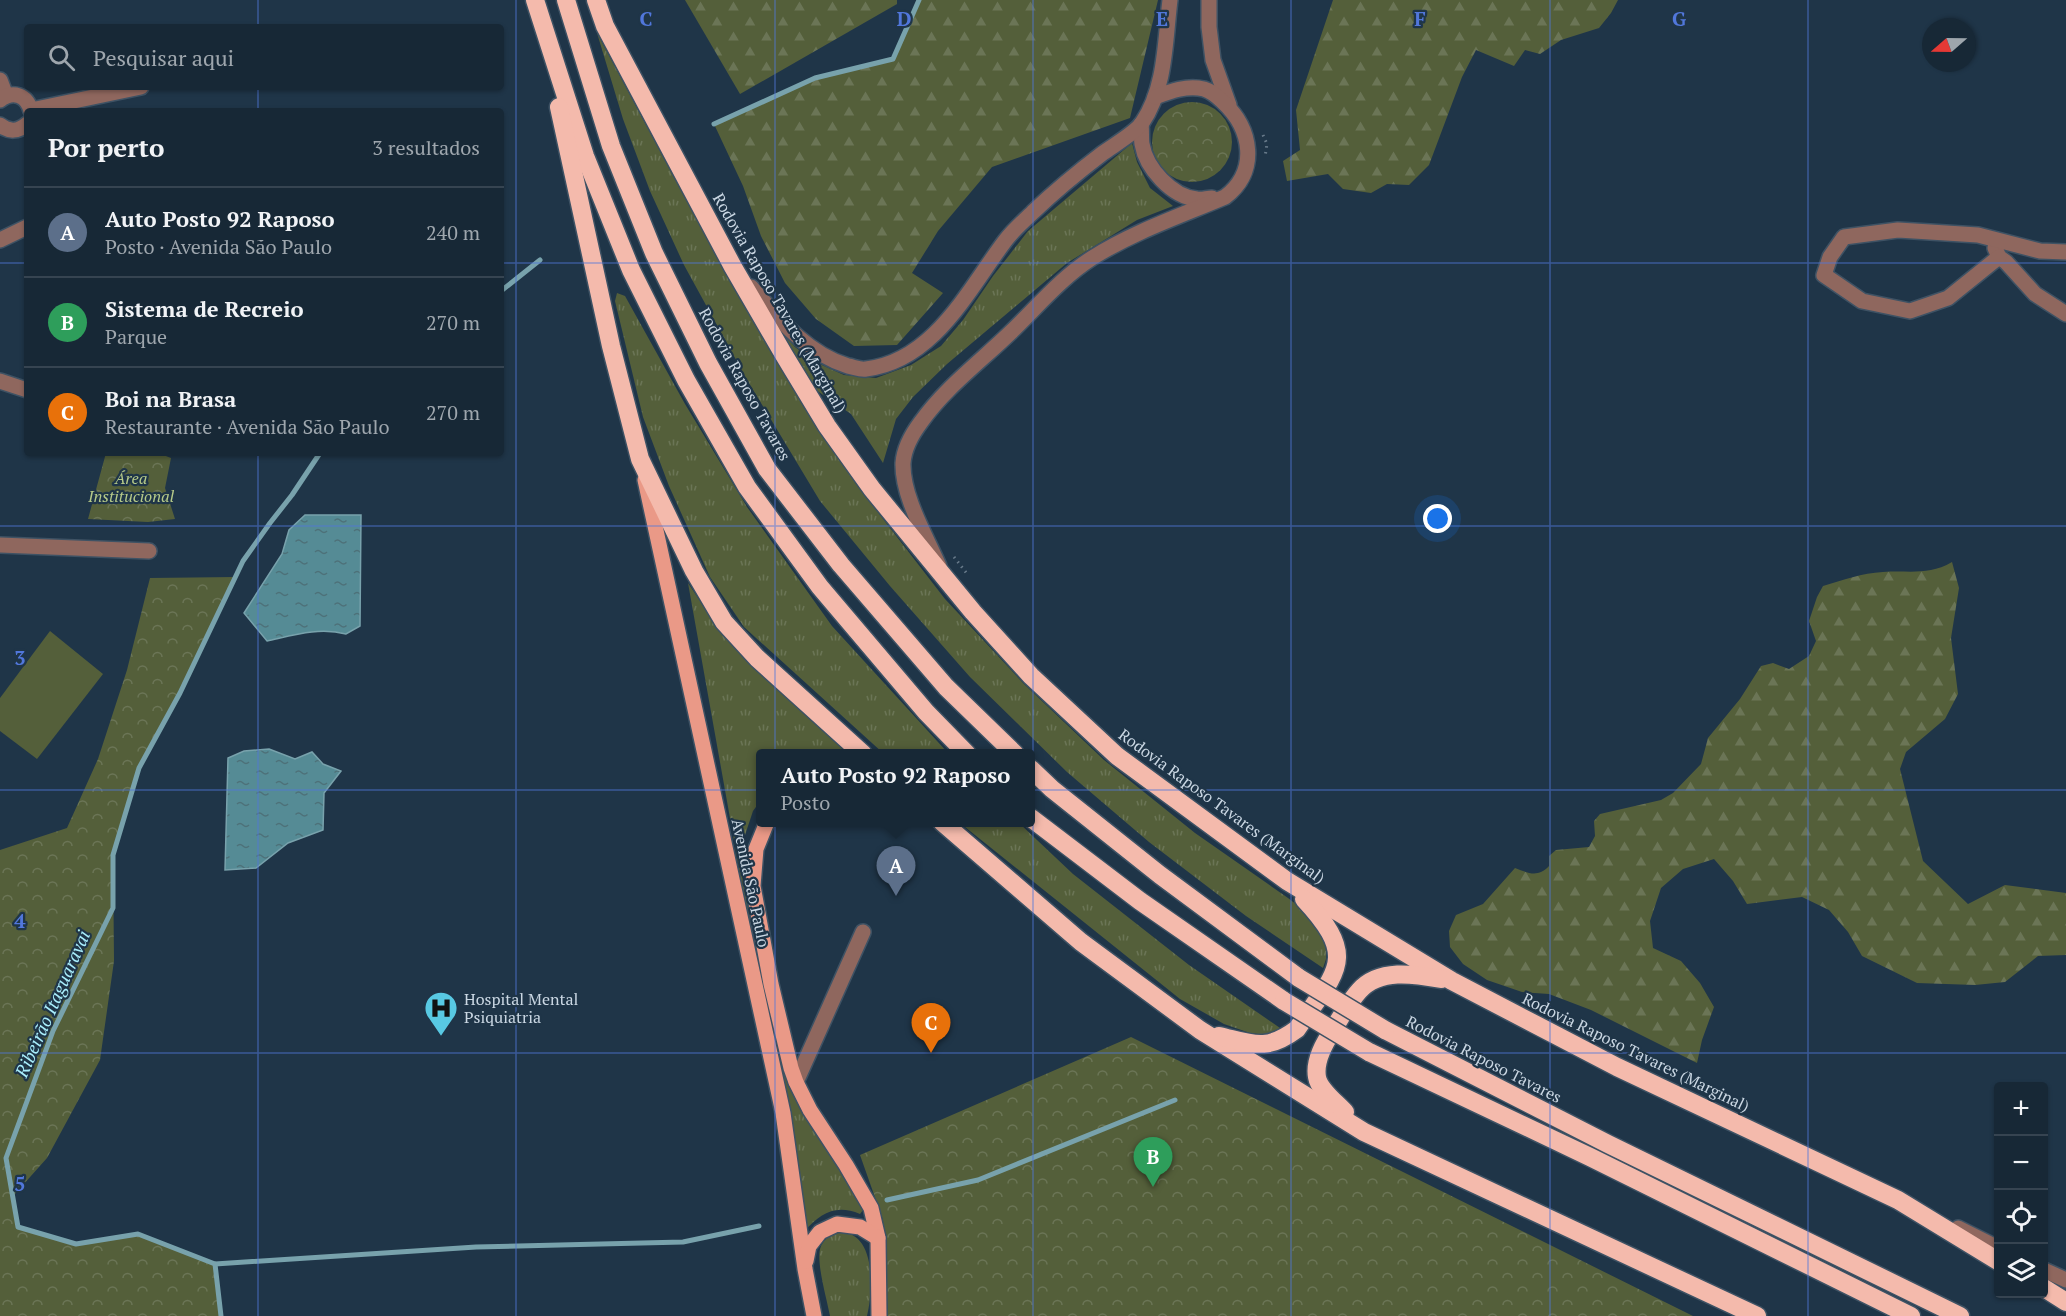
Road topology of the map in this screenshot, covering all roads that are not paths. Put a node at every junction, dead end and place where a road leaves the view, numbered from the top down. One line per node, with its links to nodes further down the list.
1 (566, 0): 32 (highway, Rodovia Raposo Tavares)
2 (596, 0): 22 (highway, Rodovia Raposo Tavares (Marginal))
3 (1170, 0): 8 (street)
4 (1209, 0): 12 (street)
5 (536, 4): 26 (highway); 31 (highway)
6 (0, 80): 9 (street)
7 (132, 90): 11 (street)
8 (1155, 97): 12 (street); 13 (street)
9 (3, 98): 10 (street)
10 (27, 108)
11 (75, 108)
12 (1230, 108): 16 (street)
13 (1141, 124): 16 (street); 22 (street)
14 (0, 125): 15 (street)
15 (24, 125)
16 (1225, 197): 29 (street)
17 (24, 228): 18 (street)
18 (0, 240)
19 (1991, 240): 20 (street); 21 (street); 21 (street)
20 (2066, 252)
21 (1999, 257): 23 (street)
22 (733, 267): 29 (highway, Rodovia Raposo Tavares (Marginal))
23 (2066, 314)
24 (0, 381): 25 (street)
25 (24, 389)
26 (640, 459): 30 (highway); 47 (main road, Avenida São Paulo)
27 (0, 545): 28 (street)
28 (149, 551)
29 (944, 577): 37 (highway, Rodovia Raposo Tavares (Marginal))
30 (859, 749)
31 (963, 749)
32 (1011, 749)
33 (1035, 773): 56 (highway, Rodovia Raposo Tavares, bridge)
34 (1035, 821): 55 (highway, bridge)
35 (765, 827): 41 (main road, Avenida São Paulo)
36 (945, 827): 40 (highway)
37 (1287, 881): 39 (highway, Rodovia Raposo Tavares (Marginal)); 40 (highway)
38 (863, 932): 41 (street)
39 (1452, 981): 42 (highway); 43 (highway, Rodovia Raposo Tavares (Marginal))
40 (1200, 1030): 42 (highway)
41 (796, 1082): 44 (main road, Avenida São Paulo)
42 (1364, 1132): 54 (highway)
43 (1898, 1200): 45 (street, Rodovia Raposo Tavares (Marginal)); 46 (highway, Rodovia Raposo Tavares (Marginal))
44 (878, 1238): 47 (main road); 53 (main road, Avenida São Paulo)
45 (1994, 1246)
46 (1994, 1259)
47 (805, 1269): 52 (main road, Avenida São Paulo)
48 (2048, 1272): 49 (street)
49 (2066, 1280)
50 (2048, 1291): 51 (highway)
51 (2066, 1302)
52 (814, 1316)
53 (879, 1316)
54 (1757, 1316)
55 (1911, 1316)
56 (1960, 1316)

